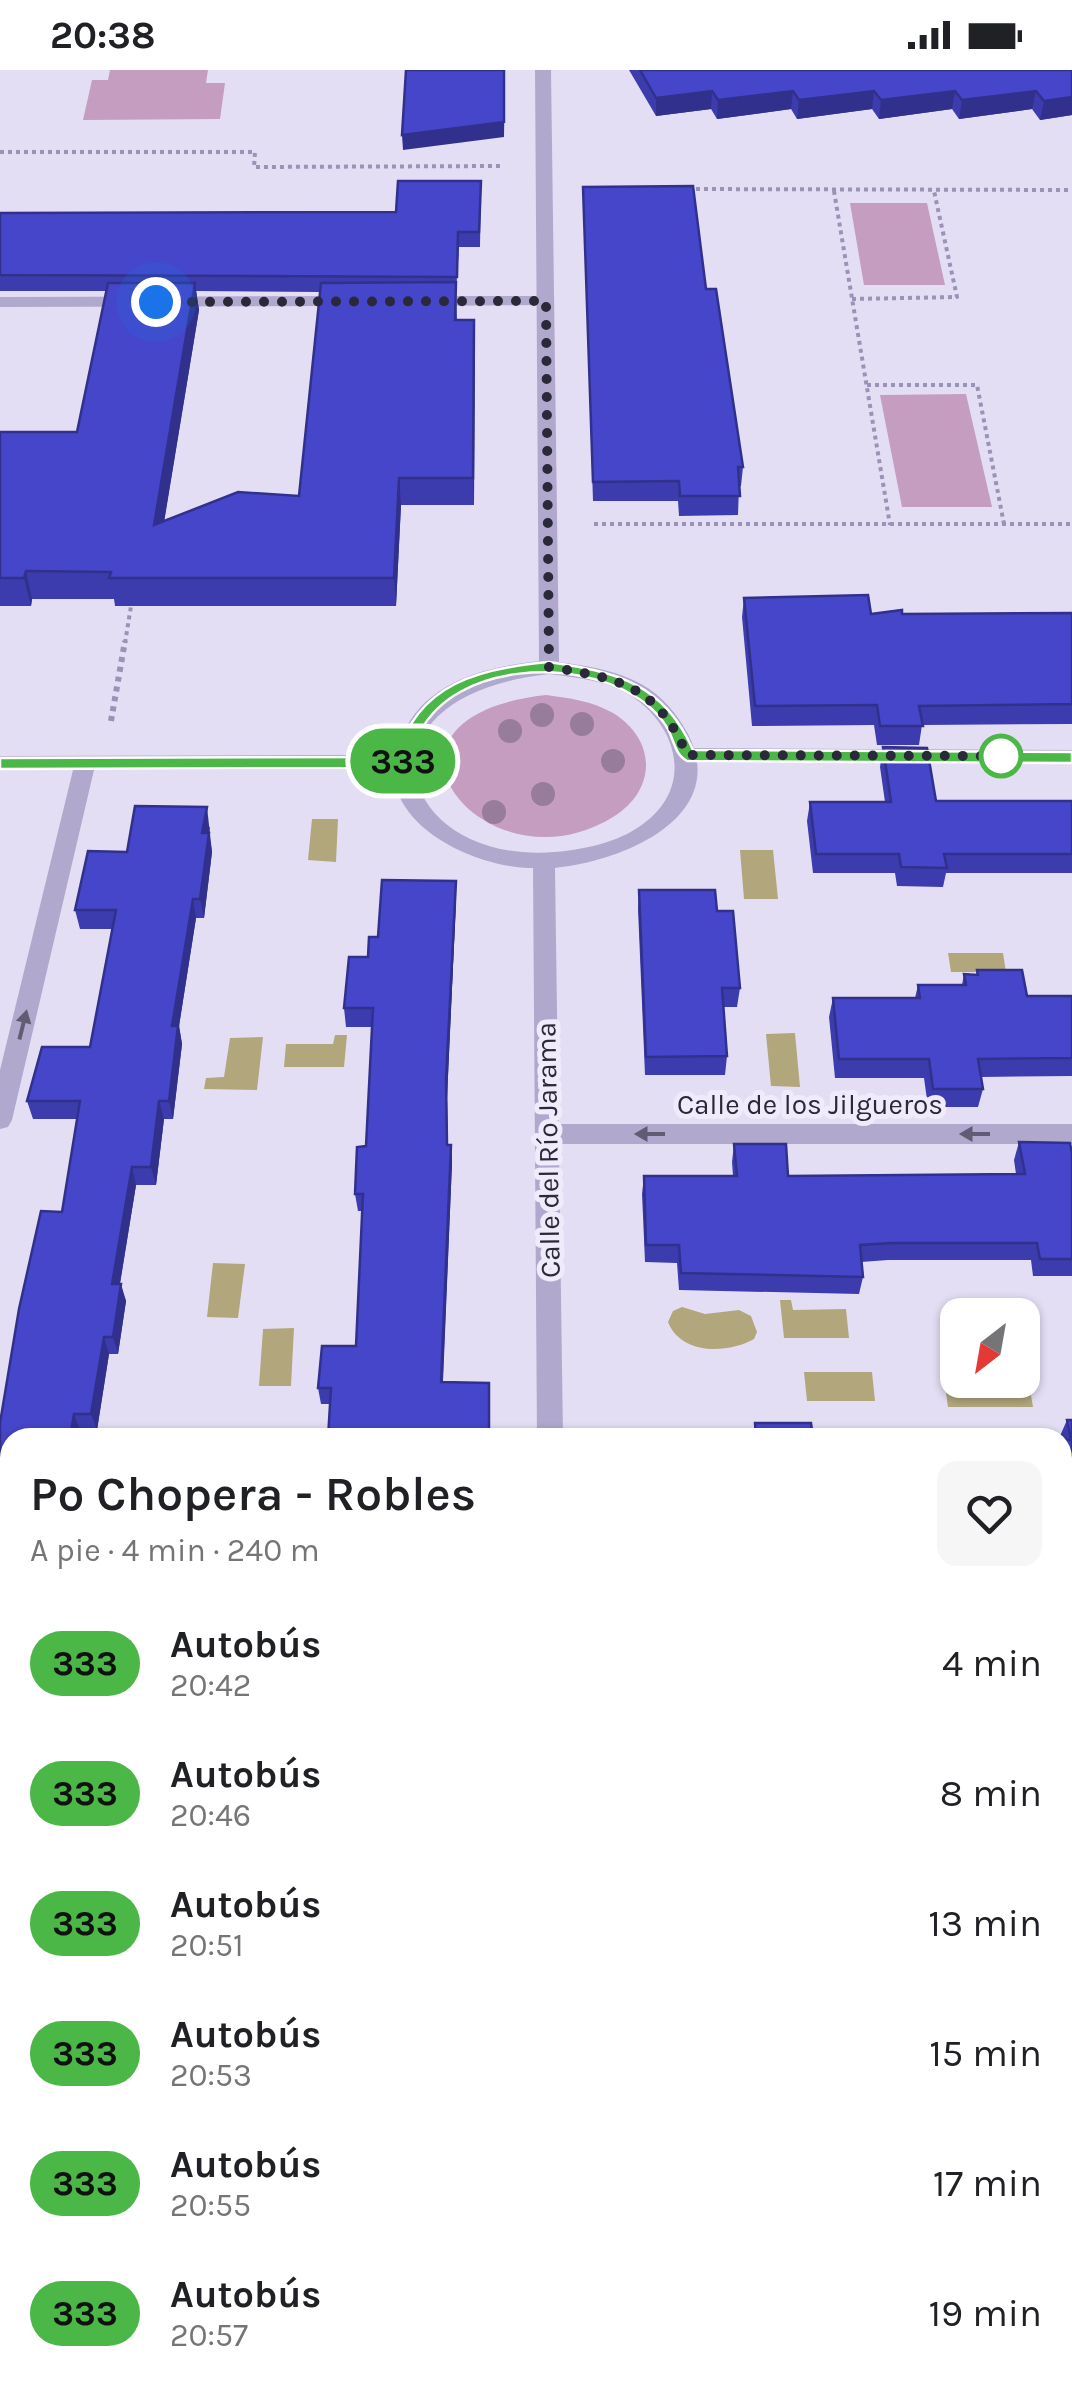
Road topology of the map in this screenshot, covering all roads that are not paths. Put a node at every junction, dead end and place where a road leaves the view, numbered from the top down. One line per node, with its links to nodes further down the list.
1 (543, 70): 3 (street)
2 (410, 301): 3 (street)
3 (546, 301): 6 (street)
4 (0, 302): 5 (street)
5 (371, 302)
6 (549, 667): 7 (street); 10 (street)
7 (687, 755): 8 (street); 12 (street)
8 (1072, 757)
9 (85, 762): 10 (street); 11 (street); 13 (street, one-way to 9)
10 (403, 762): 12 (street)
11 (0, 763)
12 (544, 862): 14 (street, Calle del Río Jarama)
13 (0, 1120)
14 (549, 1134): 15 (street, Calle de los Jilgueros, one-way to 14); 16 (street, Calle del Río Jarama)
15 (1072, 1134)
16 (550, 1428)

